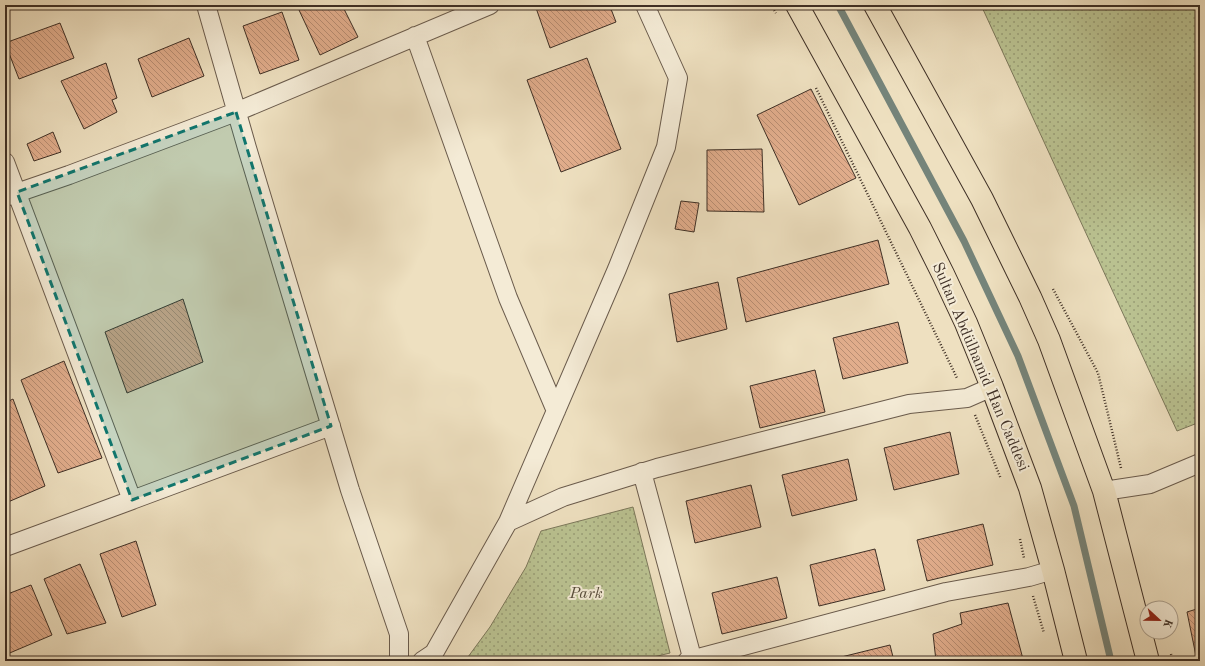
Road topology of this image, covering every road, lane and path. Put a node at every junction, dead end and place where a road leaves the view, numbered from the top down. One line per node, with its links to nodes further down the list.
1 (206, 5): 10 (street)
2 (490, 5): 8 (street)
3 (646, 5): 15 (street)
4 (771, 5): 7 (path)
5 (797, 5): 13 (main road, Sultan Abdülhamid Han Caddesi)
6 (875, 5): 20 (main road)
7 (779, 19)
8 (416, 36): 10 (street); 15 (street)
9 (815, 88): 14 (path)
10 (236, 112): 12 (street); 16 (street)
11 (5, 162): 12 (street)
12 (11, 194): 21 (street)
13 (992, 386): 14 (street); 25 (main road, Sultan Abdülhamid Han Caddesi)
14 (967, 398): 18 (street); 19 (path)
15 (556, 411): 22 (street)
16 (330, 426): 21 (street); 28 (street)
17 (1200, 464): 20 (street)
18 (642, 472): 22 (street); 30 (street)
19 (1002, 482)
20 (1104, 491): 32 (main road)
21 (132, 500): 24 (street)
22 (508, 522): 29 (street)
23 (1018, 533): 26 (path)
24 (5, 547)
25 (1053, 570): 26 (street); 31 (main road, Sultan Abdülhamid Han Caddesi)
26 (1029, 577): 27 (path); 30 (street)
27 (1046, 640)
28 (399, 661)
29 (422, 661)
30 (691, 661)
31 (1076, 661)
32 (1148, 661)

